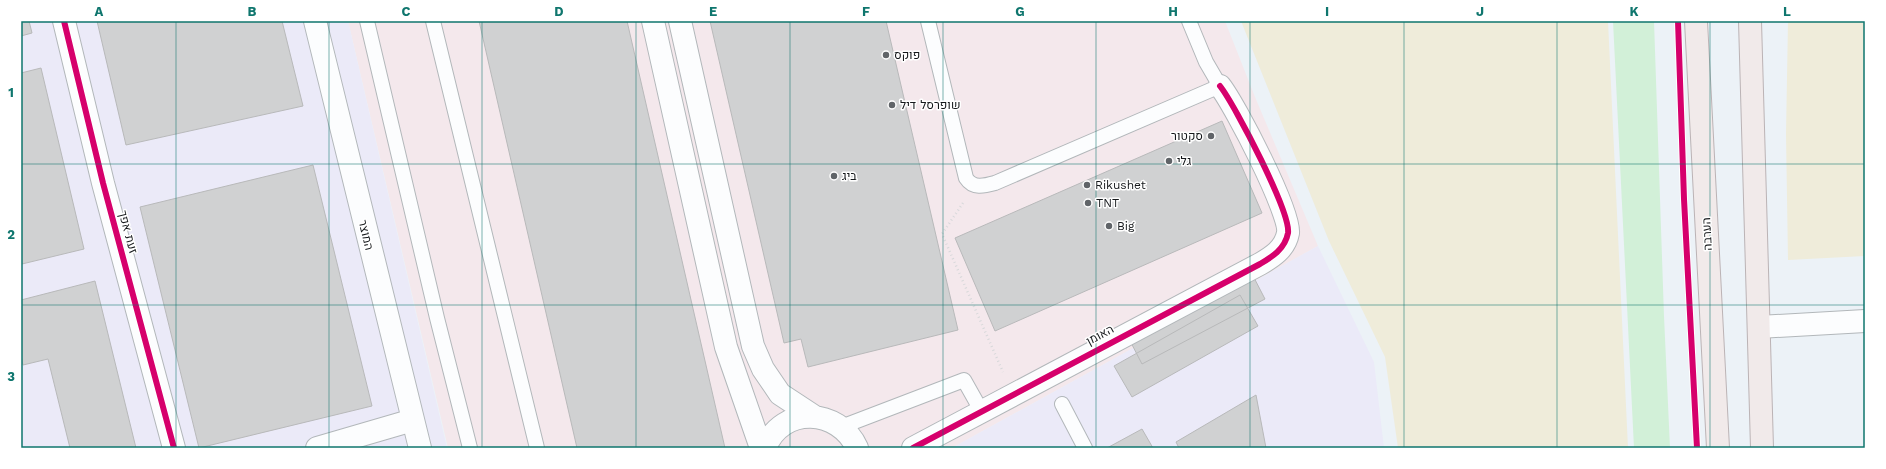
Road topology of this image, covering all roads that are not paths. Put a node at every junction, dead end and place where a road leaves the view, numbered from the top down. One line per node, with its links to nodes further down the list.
1 (64, 21): 19 (street, זעת אפך)
2 (315, 21): 17 (street, המוצר)
3 (368, 21): 22 (lane)
4 (433, 21): 23 (lane)
5 (653, 21): 24 (street)
6 (680, 21): 16 (street)
7 (928, 21): 11 (lane)
8 (1189, 21): 11 (lane)
9 (1696, 21): 29 (highway, הערבה)
10 (1750, 21): 13 (highway)
11 (1220, 86): 15 (street, האומן)
12 (1865, 321): 13 (street)
13 (1759, 327): 30 (highway)
14 (1062, 404): 28 (lane)
15 (982, 412): 18 (lane); 27 (street, האומן)
16 (815, 417): 18 (street); 25 (street)
17 (413, 420): 20 (street); 21 (street, המוצר)
18 (841, 427): 26 (street)
19 (174, 448)
20 (317, 448)
21 (420, 448)
22 (470, 448)
23 (537, 448)
24 (761, 448)
25 (765, 448)
26 (857, 448)
27 (913, 448)
28 (1085, 448)
29 (1718, 448)
30 (1762, 448)

